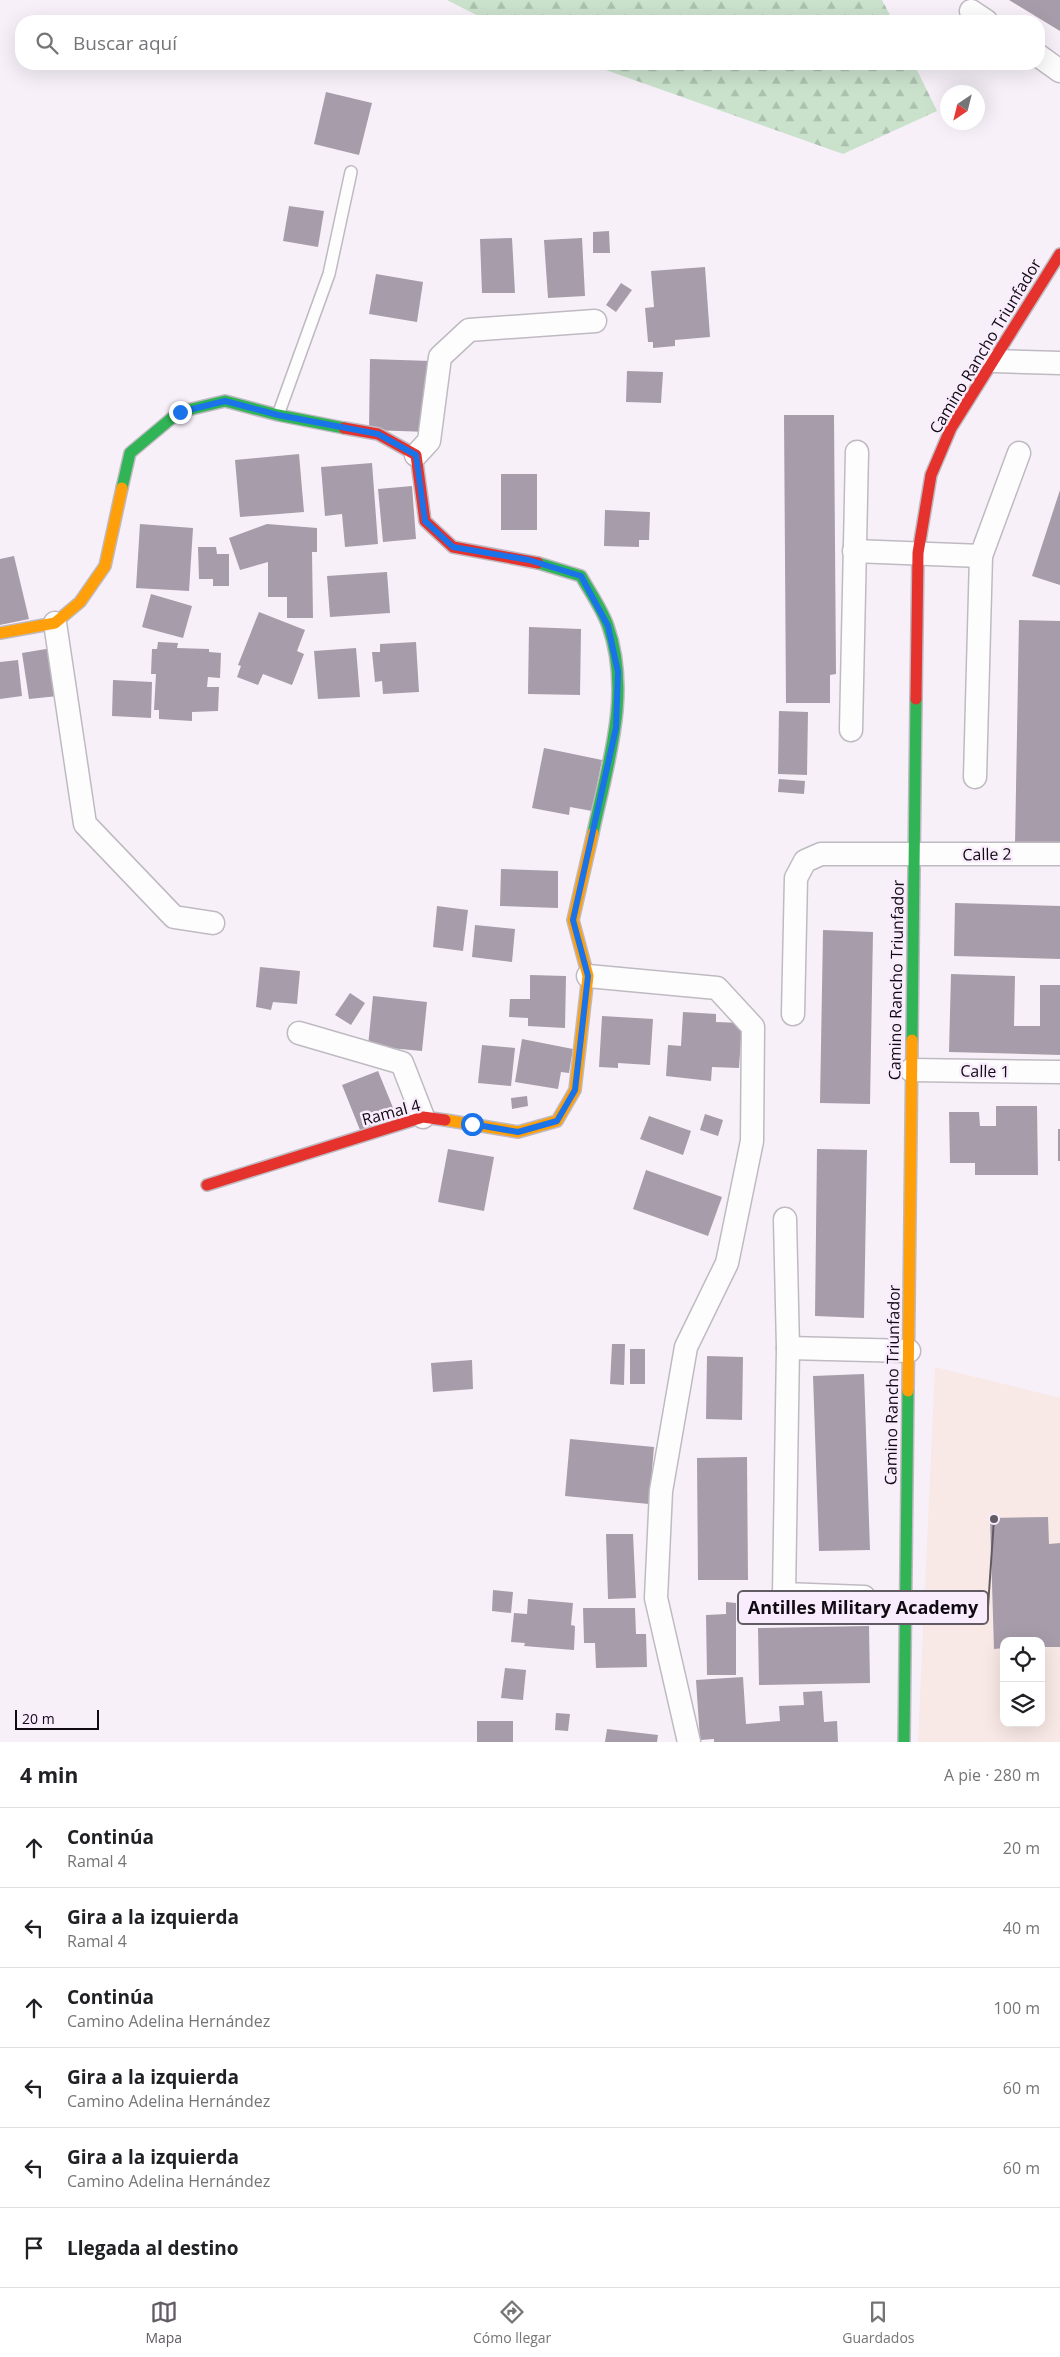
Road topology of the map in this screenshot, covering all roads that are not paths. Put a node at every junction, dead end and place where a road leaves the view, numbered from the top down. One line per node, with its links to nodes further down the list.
1 (1045, 60): 2 (street)
2 (1060, 70)
3 (351, 172): 8 (lane)
4 (1060, 254): 6 (street, Camino Rancho Triunfador)
5 (595, 321): 11 (street)
6 (994, 361): 7 (street); 13 (street, Camino Rancho Triunfador)
7 (1060, 363)
8 (278, 415): 11 (street); 15 (street)
9 (858, 452): 12 (street)
10 (1019, 453): 14 (street)
11 (416, 455): 22 (street)
12 (854, 551): 13 (street); 17 (street)
13 (918, 553): 14 (street); 20 (street, Camino Rancho Triunfador)
14 (981, 556): 18 (street)
15 (55, 623): 16 (street); 21 (street)
16 (0, 633)
17 (851, 730)
18 (975, 777)
19 (1060, 854): 20 (street, Calle 2)
20 (913, 855): 23 (street, Calle 2); 25 (street, Camino Rancho Triunfador)
21 (213, 923)
22 (588, 976): 27 (street, Ramal 4); 33 (street)
23 (793, 1014)
24 (299, 1033): 27 (street)
25 (911, 1070): 26 (street, Calle 1); 31 (street, Camino Rancho Triunfador)
26 (1060, 1072)
27 (423, 1117): 28 (street, Ramal 4)
28 (207, 1185)
29 (785, 1219): 30 (street)
30 (788, 1348): 31 (street); 32 (street)
31 (909, 1351): 34 (street, Camino Rancho Triunfador)
32 (864, 1597)
33 (689, 1742)
34 (904, 1742)

